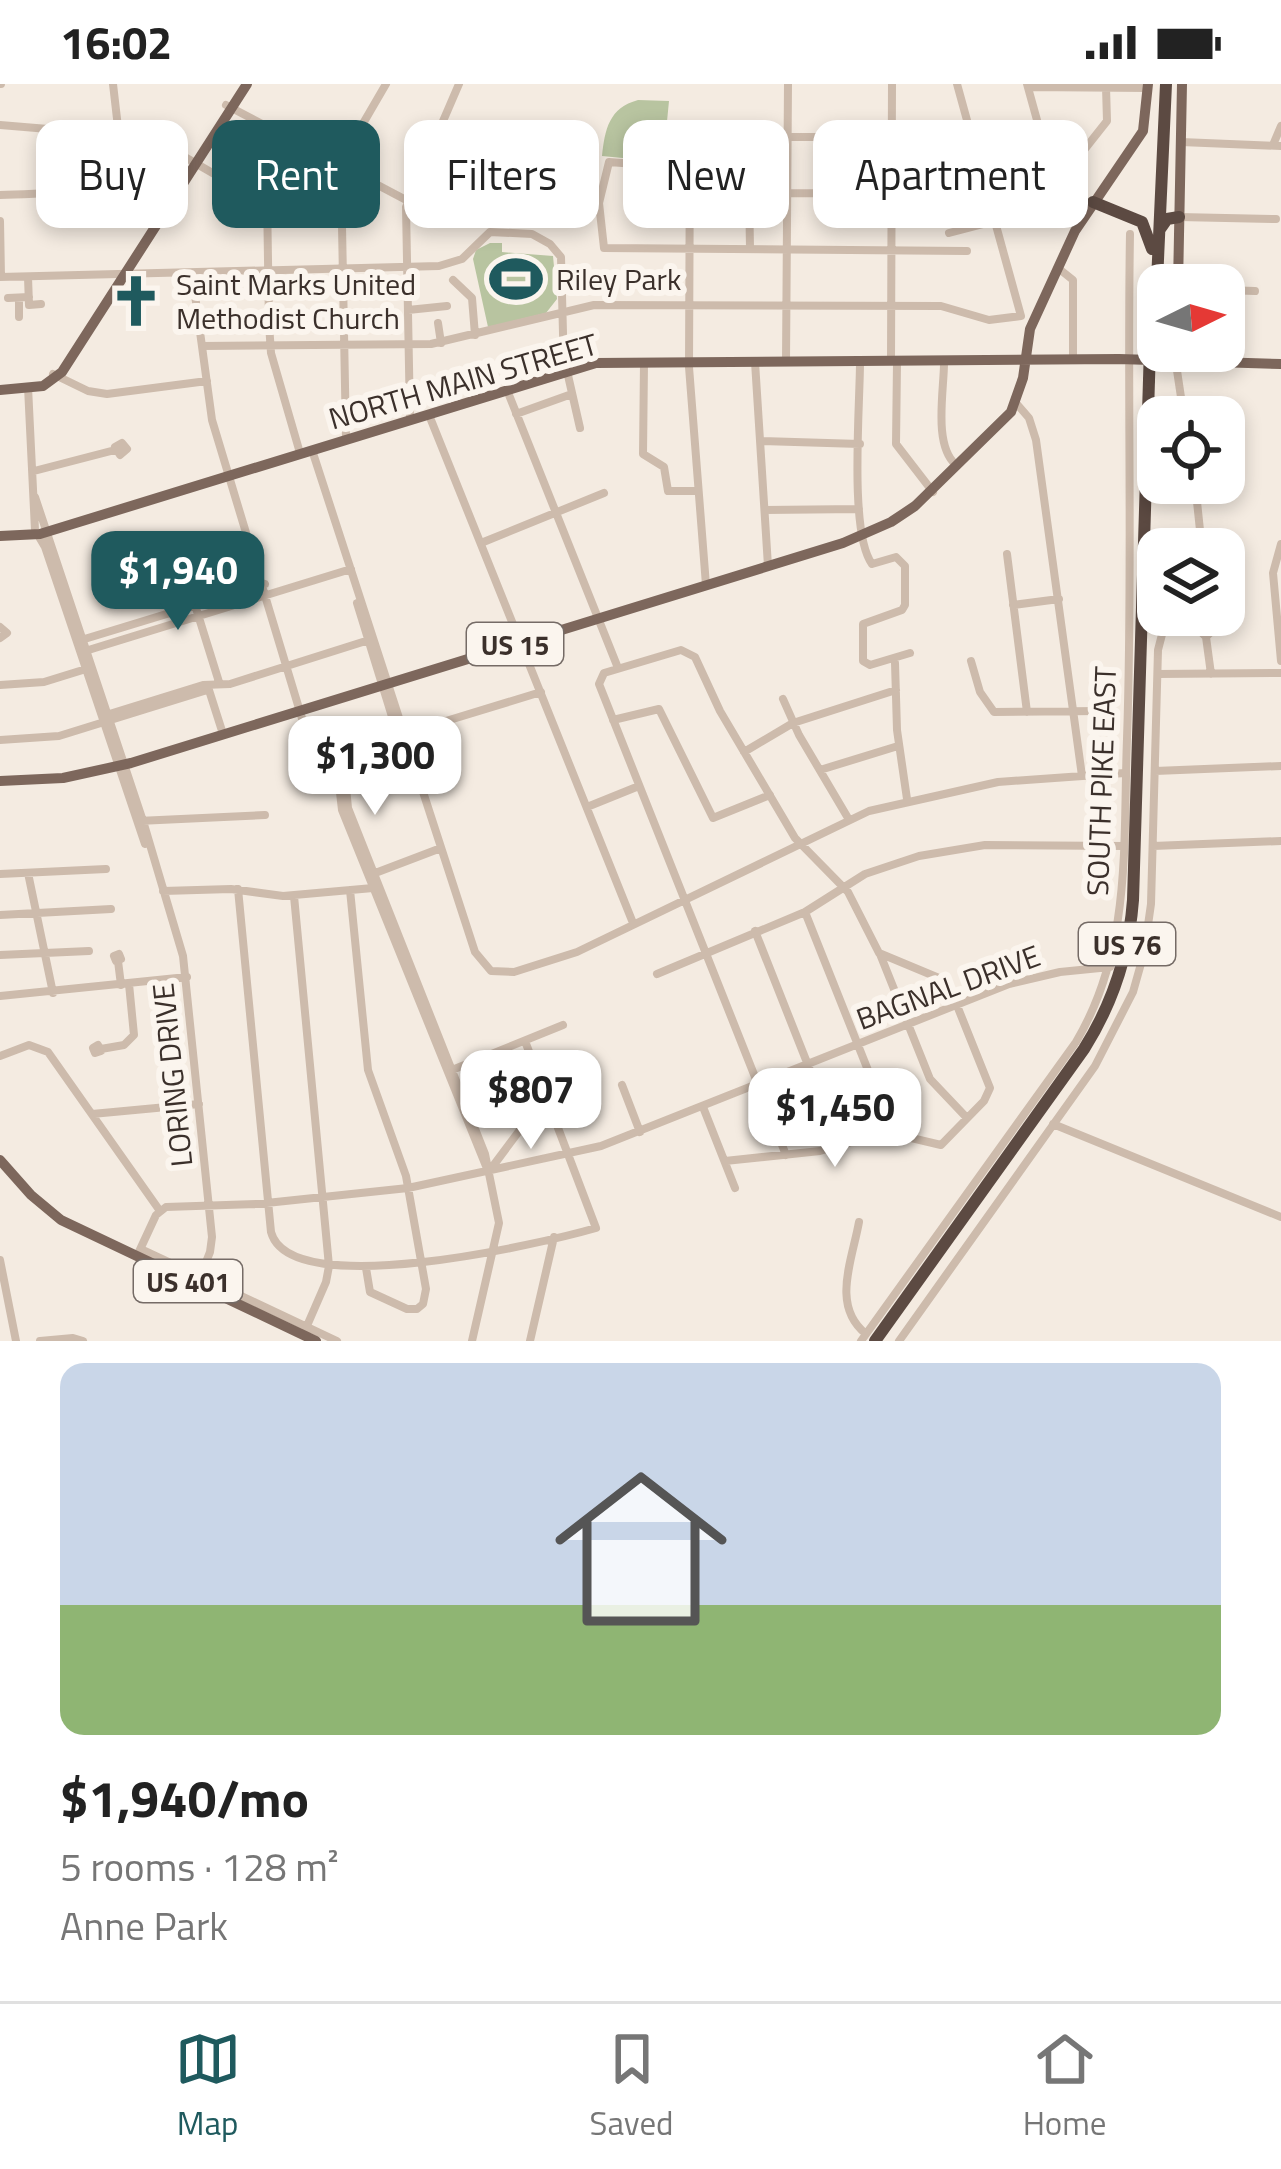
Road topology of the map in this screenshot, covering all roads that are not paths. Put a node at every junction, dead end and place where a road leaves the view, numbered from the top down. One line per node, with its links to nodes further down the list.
1 (113, 84): 13 (street)
2 (243, 84): 12 (main road)
3 (386, 84): 15 (street)
4 (459, 84): 16 (street)
5 (788, 84): 17 (street)
6 (892, 84): 18 (street)
7 (957, 84): 19 (street)
8 (1182, 84): 24 (main road)
9 (1155, 85): 11 (street); 32 (highway, US 76); 35 (main road)
10 (1027, 86): 11 (street); 20 (street)
11 (1106, 88): 25 (street)
12 (229, 106): 14 (street); 28 (main road)
13 (117, 120)
14 (255, 120)
15 (367, 120)
16 (443, 120)
17 (787, 120)
18 (892, 120)
19 (966, 120)
20 (1037, 120)
21 (0, 125): 23 (street)
22 (1281, 126): 26 (street)
23 (36, 129)
24 (1181, 142): 26 (street); 37 (main road)
25 (1088, 145)
26 (1277, 145)
27 (188, 158): 28 (street)
28 (194, 161): 30 (main road); 31 (street)
29 (623, 163): 52 (street)
30 (188, 170)
31 (212, 172)
32 (1156, 189): 36 (highway); 37 (highway); 55 (highway, US 76)
33 (0, 195): 34 (street)
34 (36, 195)
35 (1093, 202): 36 (highway); 60 (main road)
36 (1111, 211): 55 (highway)
37 (1175, 218): 38 (street); 55 (highway); 58 (main road)
38 (1276, 219)
39 (0, 221): 66 (street)
40 (151, 228): 64 (main road)
41 (267, 228): 62 (street)
42 (342, 228): 61 (street)
43 (407, 228): 59 (street)
44 (689, 228): 52 (street)
45 (750, 228): 53 (street)
46 (787, 228): 54 (street)
47 (892, 228): 56 (street)
48 (966, 228): 50 (street)
49 (997, 228): 75 (street)
50 (949, 232)
51 (1130, 234): 95 (street, SOUTH PIKE EAST)
52 (689, 248): 53 (street); 73 (street)
53 (750, 248): 54 (street)
54 (787, 249): 56 (street); 74 (street)
55 (1154, 249): 106 (highway, US 76, bridge)
56 (892, 251): 57 (street); 75 (street)
57 (967, 251)
58 (1177, 264)
59 (406, 267): 61 (street); 76 (street); 77 (street)
60 (1058, 268): 86 (street); 94 (main road)
61 (342, 269): 62 (street); 81 (street)
62 (268, 271): 63 (street); 84 (street)
63 (192, 273): 64 (street); 85 (street)
64 (121, 274): 65 (street); 100 (main road)
65 (28, 277): 66 (street); 70 (street)
66 (1, 278)
67 (453, 280): 80 (street)
68 (1245, 291): 69 (street)
69 (1255, 291)
70 (18, 298): 71 (street); 78 (street)
71 (40, 304)
72 (447, 306): 76 (street)
73 (689, 306): 74 (street); 77 (street); 89 (street)
74 (786, 306): 75 (street); 91 (street)
75 (892, 307): 93 (street)
76 (408, 310): 83 (street)
77 (560, 315): 80 (street); 99 (street)
78 (20, 316)
79 (438, 323): 82 (street)
80 (475, 335): 82 (street)
81 (344, 343): 83 (street); 84 (street); 113 (street)
82 (441, 343): 83 (street)
83 (409, 344): 110 (street)
84 (270, 345): 85 (street); 117 (street)
85 (202, 346): 101 (street)
86 (1072, 359): 94 (main road); 95 (main road)
87 (1137, 361): 95 (main road)
88 (644, 362): 89 (main road, NORTH MAIN STREET); 99 (main road, NORTH MAIN STREET); 121 (street)
89 (689, 362): 90 (main road, NORTH MAIN STREET); 121 (street)
90 (755, 362): 91 (main road, NORTH MAIN STREET); 114 (street)
91 (786, 362): 92 (main road, NORTH MAIN STREET)
92 (860, 362): 93 (main road, NORTH MAIN STREET); 115 (street)
93 (894, 362): 97 (main road, NORTH MAIN STREET); 122 (street)
94 (1024, 362): 95 (main road); 97 (main road, NORTH MAIN STREET); 107 (main road); 111 (main road)
95 (1128, 362): 185 (street, SOUTH PIKE EAST)
96 (1245, 362): 98 (main road)
97 (944, 363): 118 (street)
98 (1281, 364)
99 (566, 370): 104 (main road, NORTH MAIN STREET); 112 (street)
100 (55, 375): 101 (street); 102 (main road)
101 (206, 381): 120 (street)
102 (28, 386): 103 (main road); 119 (street, LORING DRIVE)
103 (0, 387)
104 (506, 389): 108 (main road, NORTH MAIN STREET); 109 (street)
105 (569, 395): 109 (street)
106 (1150, 396)
107 (1016, 403): 111 (main road); 139 (street)
108 (429, 413): 110 (main road, NORTH MAIN STREET); 132 (street)
109 (516, 414): 128 (street)
110 (410, 419): 113 (main road, NORTH MAIN STREET)
111 (997, 427): 118 (main road, US 15)
112 (580, 428)
113 (346, 439): 117 (main road, NORTH MAIN STREET)
114 (760, 440): 115 (street); 127 (street)
115 (860, 444): 126 (street)
116 (115, 450): 119 (street)
117 (306, 451): 120 (main road, NORTH MAIN STREET); 136 (street)
118 (957, 466): 122 (main road, US 15)
119 (34, 471): 129 (street, LORING DRIVE)
120 (231, 475): 129 (main road, NORTH MAIN STREET); 138 (street)
121 (699, 491): 137 (street)
122 (933, 492): 131 (main road, US 15)
123 (604, 494): 128 (street)
124 (1147, 504): 272 (highway, US 76)
125 (1147, 504): 280 (highway, US 76)
126 (859, 509): 127 (street); 131 (street)
127 (765, 510): 135 (street)
128 (556, 513): 132 (street); 143 (street)
129 (42, 533): 130 (main road, NORTH MAIN STREET); 148 (street, LORING DRIVE)
130 (0, 536)
131 (861, 536): 135 (main road, US 15); 152 (street)
132 (481, 543): 150 (street)
133 (1281, 544): 154 (street)
134 (1006, 554): 141 (street)
135 (769, 566): 137 (main road, US 15)
136 (348, 569): 138 (street); 149 (street)
137 (706, 585): 143 (main road, US 15)
138 (268, 590): 140 (street); 142 (street); 156 (street)
139 (1059, 599): 141 (street); 172 (street)
140 (195, 605): 142 (street); 148 (street)
141 (1013, 605): 171 (street)
142 (199, 616): 151 (street); 162 (street)
143 (598, 618): 150 (main road, US 15); 158 (street)
144 (0, 627): 147 (street)
145 (1161, 636): 160 (street)
146 (1206, 636): 161 (street)
147 (0, 638)
148 (80, 640): 151 (street, LORING DRIVE)
149 (372, 640): 156 (street); 163 (street)
150 (521, 642): 163 (main road, US 15); 167 (street)
151 (83, 652): 157 (street, LORING DRIVE)
152 (910, 652)
153 (971, 661): 171 (street)
154 (1281, 661)
155 (895, 663): 166 (street)
156 (289, 665): 162 (street); 169 (street)
157 (89, 668): 164 (street); 173 (street, LORING DRIVE)
158 (618, 668): 174 (street); 180 (street)
159 (1281, 673): 161 (street)
160 (1157, 674): 161 (street); 184 (street)
161 (1211, 674)
162 (219, 682): 165 (street)
163 (386, 684): 169 (main road, US 15); 176 (street)
164 (0, 685)
165 (208, 686): 173 (street); 177 (street)
166 (896, 690): 175 (street); 179 (street)
167 (541, 692): 176 (street); 192 (street)
168 (783, 699): 175 (street)
169 (302, 710): 177 (main road, US 15); 186 (street)
170 (1100, 711): 172 (street)
171 (1027, 712): 172 (street)
172 (1073, 712): 187 (street)
173 (106, 718): 178 (street); 181 (street, LORING DRIVE)
174 (613, 720): 189 (street); 190 (street)
175 (793, 723): 180 (street); 183 (street)
176 (403, 730): 186 (street); 200 (street)
177 (223, 734): 181 (main road, US 15)
178 (0, 740)
179 (898, 746): 183 (street); 191 (street)
180 (744, 752): 190 (street)
181 (121, 765): 188 (main road, US 15); 195 (street, LORING DRIVE)
182 (1281, 766): 184 (street)
183 (820, 770): 194 (street)
184 (1155, 771): 199 (street)
185 (1126, 772): 187 (street); 198 (street, SOUTH PIKE EAST)
186 (342, 776): 204 (street)
187 (1082, 776): 191 (street)
188 (0, 782)
189 (639, 786): 192 (street); 211 (street)
190 (770, 795): 197 (street)
191 (907, 800): 194 (street)
192 (587, 807): 216 (street)
193 (265, 815): 195 (street)
194 (848, 819): 197 (street)
195 (140, 821): 209 (street, LORING DRIVE)
196 (1281, 841): 199 (street)
197 (801, 844): 206 (street); 211 (street)
198 (1124, 846): 206 (street); 224 (street, SOUTH PIKE EAST)
199 (1153, 846): 246 (street)
200 (441, 848): 204 (street); 216 (street)
201 (106, 869): 202 (street)
202 (28, 873): 203 (street); 214 (street)
203 (0, 874)
204 (371, 875): 205 (street); 238 (street)
205 (373, 888): 208 (street); 254 (street)
206 (844, 888): 213 (street); 221 (street)
207 (238, 890): 209 (street); 210 (street); 258 (street)
208 (350, 890): 210 (street); 255 (street)
209 (163, 891): 226 (street, LORING DRIVE)
210 (295, 896): 257 (street)
211 (685, 899): 216 (street); 219 (street)
212 (110, 909): 214 (street)
213 (805, 912): 217 (street); 234 (street)
214 (36, 913): 215 (street); 220 (street)
215 (0, 915)
216 (633, 923)
217 (755, 932): 219 (street); 237 (street)
218 (89, 951): 220 (street)
219 (706, 952): 225 (street); 239 (street)
220 (44, 953): 222 (street); 228 (street)
221 (879, 953): 230 (street); 232 (street)
222 (0, 955)
223 (118, 961): 227 (street)
224 (1110, 967): 230 (street, BAGNAL DRIVE); 272 (street, SOUTH PIKE EAST)
225 (657, 974)
226 (187, 977): 227 (street); 242 (street, LORING DRIVE)
227 (125, 984): 228 (street); 235 (street)
228 (53, 993): 229 (street)
229 (0, 996)
230 (958, 1005): 232 (street, BAGNAL DRIVE); 245 (street)
231 (563, 1025): 233 (street)
232 (908, 1025): 234 (street, BAGNAL DRIVE); 245 (street)
233 (525, 1041): 238 (street); 241 (street)
234 (858, 1045): 237 (street, BAGNAL DRIVE); 248 (street)
235 (101, 1049)
236 (0, 1056): 244 (street)
237 (808, 1065): 239 (street, BAGNAL DRIVE); 249 (street)
238 (452, 1070): 254 (street)
239 (759, 1084): 243 (street, BAGNAL DRIVE); 251 (street)
240 (622, 1085): 247 (street)
241 (547, 1095): 250 (street); 254 (street)
242 (199, 1104): 244 (street); 259 (street, LORING DRIVE)
243 (703, 1107): 247 (street, BAGNAL DRIVE); 252 (street)
244 (92, 1114): 260 (street)
245 (967, 1118): 248 (street)
246 (1053, 1124): 261 (street); 281 (street)
247 (640, 1132): 250 (street, BAGNAL DRIVE)
248 (892, 1132): 249 (street)
249 (840, 1146): 251 (street)
250 (569, 1153): 254 (street, BAGNAL DRIVE); 263 (street)
251 (786, 1155): 252 (street)
252 (725, 1161): 256 (street)
253 (1, 1162): 265 (main road, US 401)
254 (488, 1171): 255 (street, BAGNAL DRIVE); 264 (street)
255 (408, 1188): 257 (street, BAGNAL DRIVE); 267 (street)
256 (735, 1188)
257 (323, 1198): 258 (street, BAGNAL DRIVE); 268 (street)
258 (268, 1203): 259 (street, BAGNAL DRIVE); 268 (street)
259 (208, 1206): 260 (street, BAGNAL DRIVE); 270 (street, LORING DRIVE)
260 (160, 1211): 265 (street)
261 (1281, 1217)
262 (859, 1222): 272 (street)
263 (554, 1237): 264 (street); 279 (street)
264 (495, 1249): 267 (street); 278 (street)
265 (139, 1253): 270 (main road, US 401)
266 (0, 1260): 273 (street)
267 (420, 1263): 269 (street); 269 (street)
268 (329, 1266): 269 (street); 271 (street)
269 (366, 1268)
270 (199, 1281): 271 (main road, US 401)
271 (304, 1331): 276 (main road, US 401); 277 (street)
272 (868, 1339)
273 (16, 1341)
274 (40, 1341): 275 (street)
275 (83, 1341)
276 (316, 1341)
277 (337, 1341)
278 (472, 1341)
279 (530, 1341)
280 (885, 1341)
281 (899, 1341)

